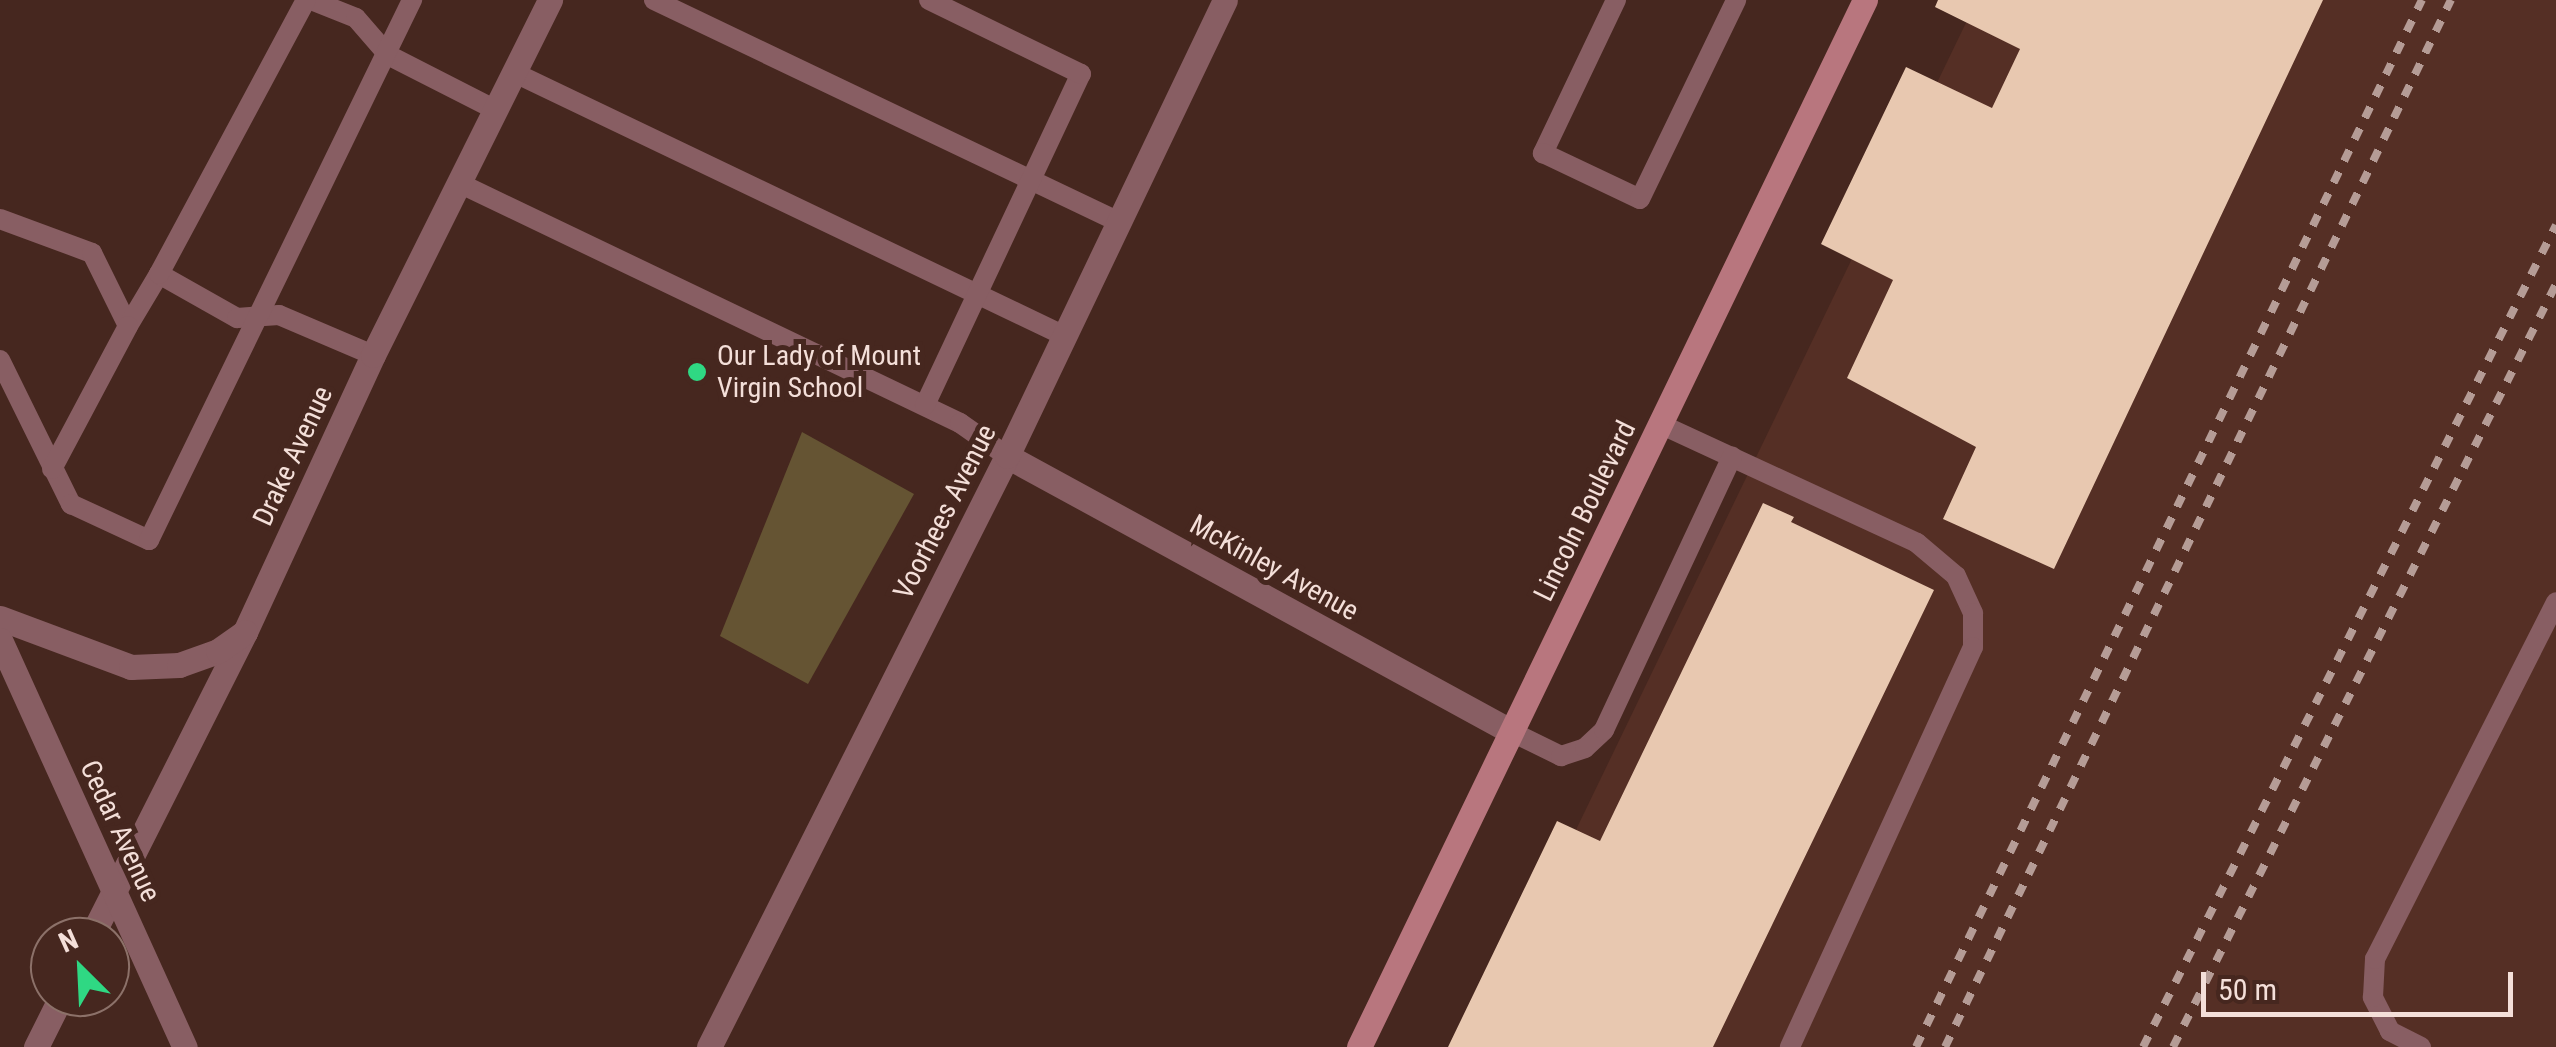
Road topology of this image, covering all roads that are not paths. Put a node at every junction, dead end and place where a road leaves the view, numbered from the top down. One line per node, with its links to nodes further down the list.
1 (309, 0): 10 (lane); 17 (lane)
2 (412, 0): 10 (lane)
3 (550, 0): 11 (street, Drake Avenue)
4 (654, 0): 13 (lane)
5 (929, 0): 13 (lane)
6 (1226, 0): 16 (street, Voorhees Avenue)
7 (1616, 0): 8 (lane)
8 (1736, 0)
9 (1860, 1): 25 (main road, Lincoln Boulevard)
10 (388, 54): 12 (lane); 19 (lane)
11 (515, 73): 12 (street, Drake Avenue); 18 (lane)
12 (498, 111): 14 (street, Drake Avenue)
13 (1031, 181): 16 (lane); 18 (lane)
14 (461, 184): 22 (street, Drake Avenue); 24 (lane)
15 (0, 219): 20 (lane)
16 (1119, 222): 21 (street, Voorhees Avenue)
17 (158, 274): 19 (lane); 20 (lane)
18 (977, 296): 21 (lane); 24 (lane)
19 (260, 316): 22 (lane); 28 (lane)
20 (128, 326): 28 (lane)
21 (1065, 336): 26 (street, Voorhees Avenue)
22 (372, 355): 31 (street, Drake Avenue)
23 (0, 360): 28 (lane)
24 (925, 405): 26 (lane)
25 (1660, 424): 27 (lane); 33 (main road, Lincoln Boulevard)
26 (1007, 456): 33 (street, McKinley Avenue); 39 (street, Voorhees Avenue)
27 (1732, 457): 33 (lane); 41 (lane)
28 (52, 470)
29 (2556, 602): 42 (lane)
30 (0, 618): 31 (street)
31 (245, 632): 34 (street, Drake Avenue)
32 (0, 640): 34 (street, Cedar Avenue)
33 (1512, 732): 40 (main road, Lincoln Boulevard)
34 (114, 889): 35 (street, Drake Avenue); 38 (street, Cedar Avenue)
35 (101, 917)
36 (51, 1017): 37 (street)
37 (36, 1047)
38 (185, 1047)
39 (709, 1047)
40 (1359, 1047)
41 (1790, 1047)
42 (2421, 1047)

